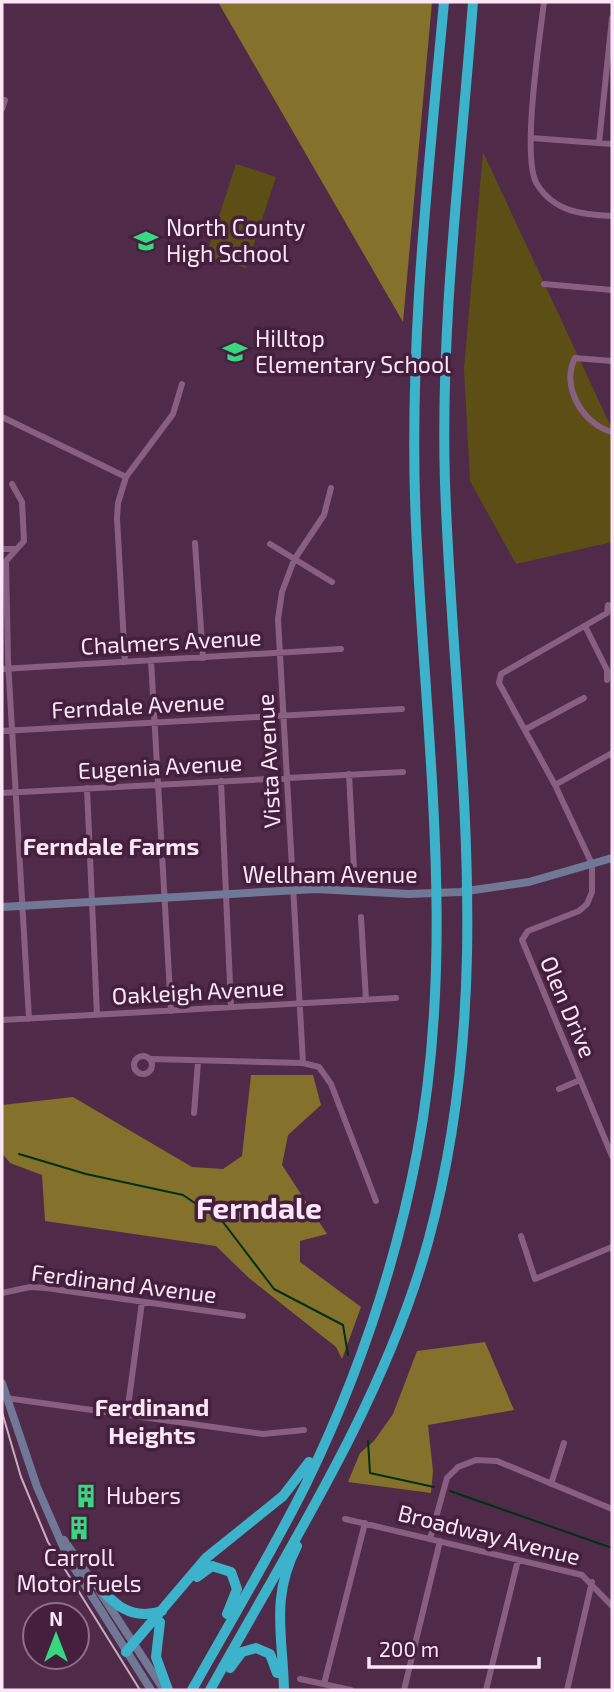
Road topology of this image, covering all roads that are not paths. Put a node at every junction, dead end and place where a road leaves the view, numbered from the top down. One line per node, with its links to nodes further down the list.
1 (444, 2): 85 (highway)
2 (473, 2): 89 (highway)
3 (544, 2): 7 (street)
4 (612, 18): 8 (street)
5 (5, 100): 6 (street)
6 (2, 109)
7 (531, 138): 8 (street); 10 (street)
8 (599, 143): 9 (street)
9 (612, 144)
10 (612, 216)
11 (544, 284): 12 (street)
12 (612, 290)
13 (612, 361): 16 (street)
14 (182, 384): 17 (street)
15 (2, 417): 17 (street)
16 (612, 432)
17 (126, 477): 32 (street)
18 (12, 484): 23 (street)
19 (331, 488): 24 (street, Vista Avenue)
20 (195, 543): 30 (street)
21 (270, 544): 24 (street)
22 (2, 549): 23 (street)
23 (16, 549): 33 (street)
24 (294, 560): 25 (street); 29 (street, Vista Avenue)
25 (332, 582)
26 (608, 605): 27 (street)
27 (586, 628): 34 (street); 39 (street)
28 (341, 649): 29 (street, Chalmers Avenue)
29 (281, 654): 30 (street, Chalmers Avenue); 37 (street, Vista Avenue)
30 (203, 658): 31 (street, Chalmers Avenue)
31 (151, 660): 32 (street, Chalmers Avenue); 38 (street)
32 (125, 662): 33 (street, Chalmers Avenue)
33 (6, 668): 40 (street)
34 (607, 680)
35 (584, 698): 39 (street)
36 (402, 709): 37 (street, Ferndale Avenue)
37 (283, 715): 38 (street, Ferndale Avenue); 45 (street, Vista Avenue)
38 (154, 722): 40 (street, Ferndale Avenue); 47 (street)
39 (526, 729): 48 (street)
40 (12, 730): 41 (street, Ferndale Avenue); 50 (street)
41 (2, 731)
42 (612, 753): 48 (street)
43 (403, 772): 44 (street, Eugenia Avenue)
44 (349, 774): 45 (street, Eugenia Avenue); 54 (street)
45 (287, 778): 46 (street, Eugenia Avenue); 55 (street, Vista Avenue)
46 (221, 781): 47 (street, Eugenia Avenue); 56 (street)
47 (157, 785): 49 (street, Eugenia Avenue); 57 (street)
48 (555, 785): 53 (street)
49 (87, 788): 50 (street, Eugenia Avenue); 58 (street)
50 (15, 792): 51 (street, Eugenia Avenue); 59 (street)
51 (2, 793)
52 (612, 858): 53 (street, Wellham Avenue)
53 (592, 864): 55 (street, Wellham Avenue); 73 (street, Olen Drive)
54 (354, 869)
55 (293, 891): 56 (street, Wellham Avenue); 64 (street, Vista Avenue)
56 (226, 895): 57 (street, Wellham Avenue); 65 (street)
57 (164, 898): 58 (street, Wellham Avenue); 66 (street)
58 (92, 903): 59 (street, Wellham Avenue); 67 (street)
59 (23, 906): 60 (street, Wellham Avenue); 68 (street)
60 (2, 907)
61 (361, 917): 63 (street)
62 (396, 998): 63 (street, Oakleigh Avenue)
63 (366, 1000): 64 (street, Oakleigh Avenue)
64 (299, 1003): 65 (street, Oakleigh Avenue); 72 (street, Vista Avenue)
65 (231, 1007): 66 (street, Oakleigh Avenue)
66 (171, 1011): 67 (street, Oakleigh Avenue)
67 (97, 1015): 68 (street, Oakleigh Avenue)
68 (29, 1018): 69 (street, Oakleigh Avenue)
69 (2, 1020)
70 (151, 1059): 71 (street)
71 (198, 1062): 72 (street); 75 (street)
72 (303, 1063): 77 (street)
73 (580, 1080): 74 (street); 76 (street, Olen Drive)
74 (559, 1089)
75 (194, 1113)
76 (612, 1156)
77 (376, 1200)
78 (521, 1236): 79 (street)
79 (612, 1247)
80 (2, 1293): 81 (street, Ferdinand Avenue)
81 (142, 1302): 82 (street, Ferdinand Avenue); 86 (street)
82 (243, 1316)
83 (2, 1383): 84 (street)
84 (6, 1398): 86 (street); 94 (street)
85 (340, 1408): 101 (highway); 103 (highway)
86 (127, 1414): 87 (street)
87 (304, 1430)
88 (564, 1443): 90 (street)
89 (327, 1479): 109 (highway); 111 (highway)
90 (551, 1484): 91 (street); 95 (street)
91 (612, 1509)
92 (345, 1519): 93 (street, Broadway Avenue)
93 (365, 1523): 95 (street, Broadway Avenue); 105 (street)
94 (60, 1535): 98 (street); 102 (street)
95 (430, 1539): 96 (street, Broadway Avenue)
96 (440, 1541): 97 (street, Broadway Avenue); 113 (street)
97 (518, 1560): 99 (street, Broadway Avenue); 114 (street)
98 (90, 1577): 101 (highway); 102 (street)
99 (592, 1582): 100 (street, Broadway Avenue); 115 (street)
100 (612, 1606)
101 (161, 1617): 102 (highway); 103 (highway); 107 (highway)
102 (131, 1650): 106 (street); 107 (street)
103 (202, 1673): 108 (highway)
104 (300, 1679): 105 (street)
105 (324, 1684): 112 (street)
106 (151, 1690)
107 (166, 1690)
108 (192, 1690)
109 (212, 1690): 110 (highway)
110 (278, 1690)
111 (284, 1690)
112 (351, 1690)
113 (404, 1690)
114 (486, 1690)
115 (567, 1690)

